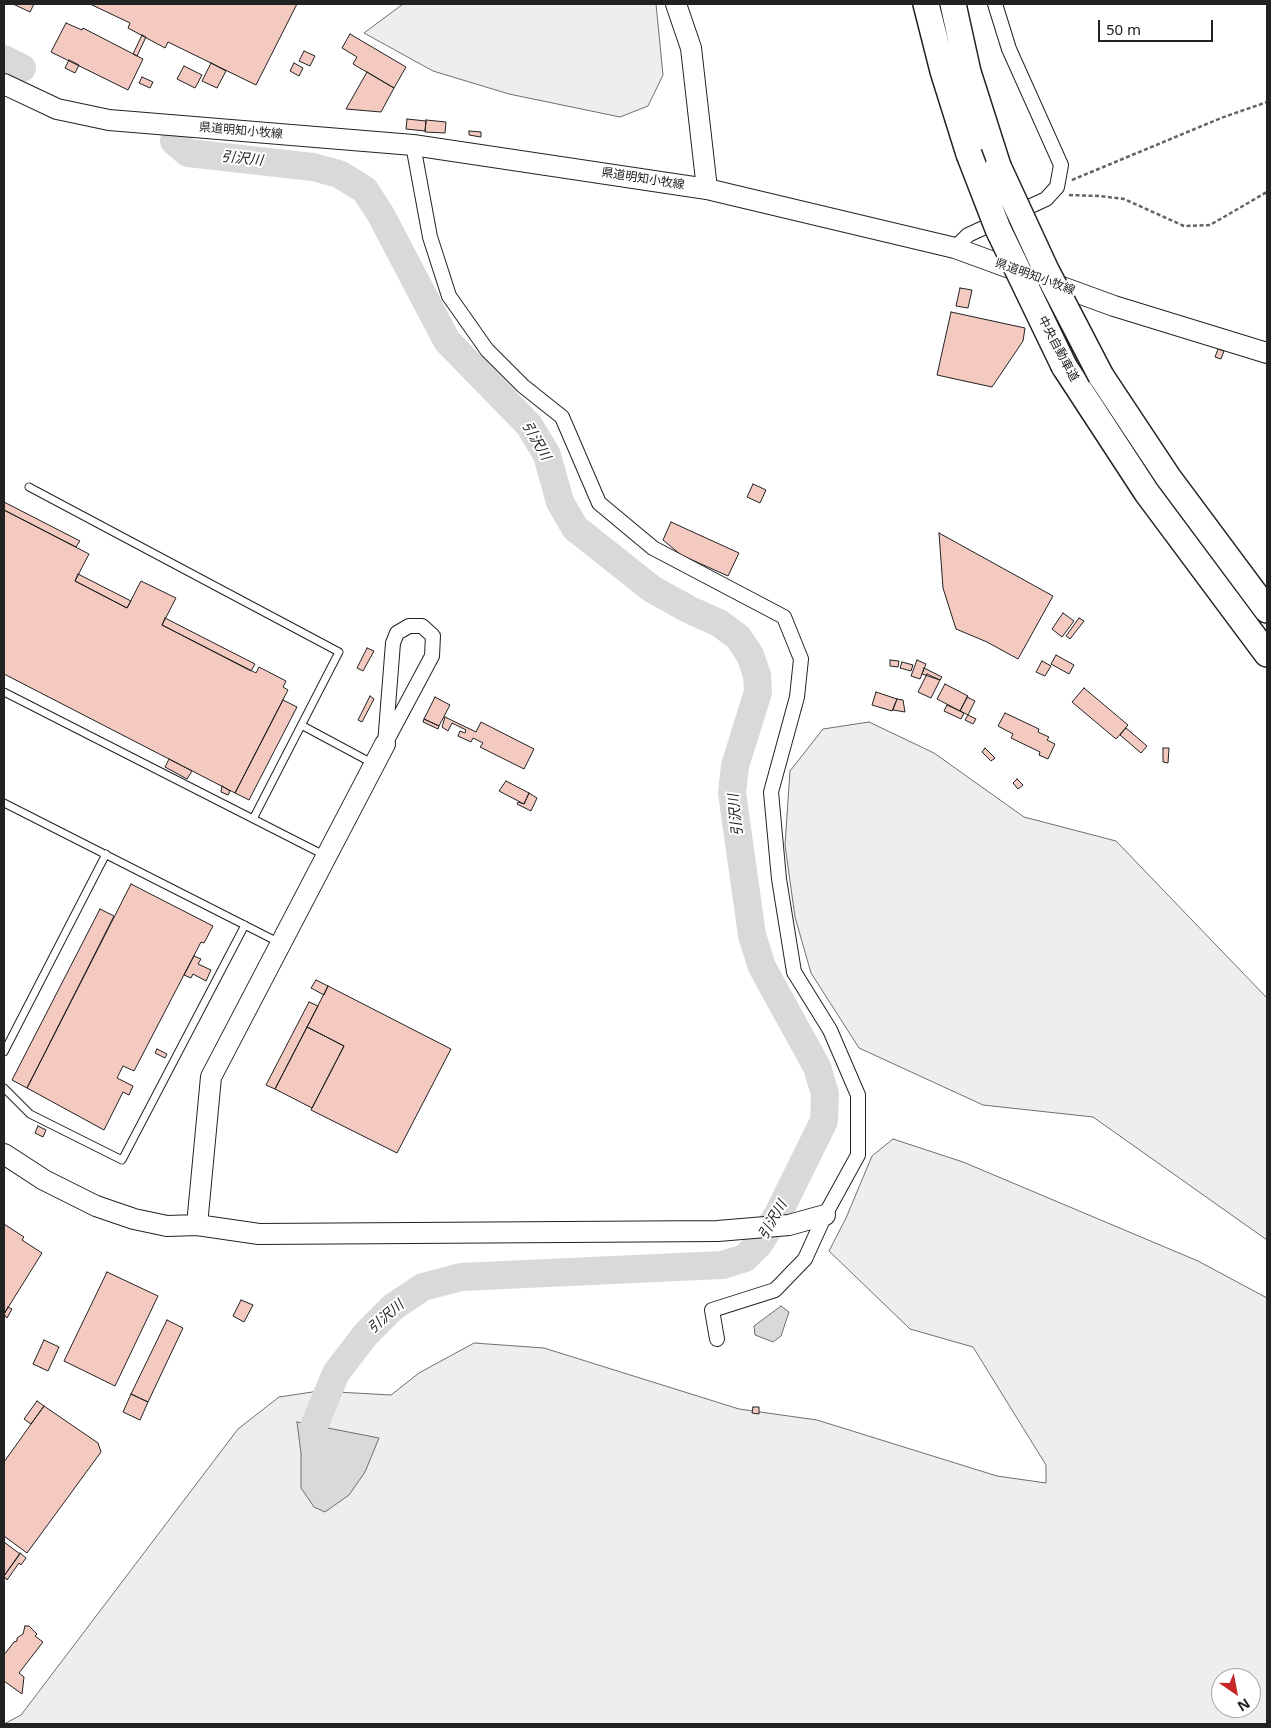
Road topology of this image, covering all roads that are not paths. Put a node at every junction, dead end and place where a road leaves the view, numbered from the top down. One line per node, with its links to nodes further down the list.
1 (676, 4): 7 (street)
2 (926, 4): 12 (highway, 中央自動車道, bridge)
3 (953, 4): 11 (highway, 中央自動車道, bridge)
4 (995, 4): 8 (street)
5 (4, 84): 6 (street, 県道明知小牧線)
6 (413, 145): 7 (street, 県道明知小牧線); 26 (street)
7 (707, 189): 8 (street, 県道明知小牧線)
8 (955, 248): 9 (street, 県道明知小牧線)
9 (1267, 353)
10 (29, 487): 14 (lane)
11 (1267, 610)
12 (1267, 654)
13 (4, 692): 18 (lane)
14 (303, 726): 16 (lane); 18 (lane)
15 (385, 744): 15 (street); 16 (street)
16 (375, 764): 20 (street)
17 (4, 802): 19 (lane)
18 (254, 819): 20 (lane)
19 (106, 854): 21 (lane); 23 (lane)
20 (326, 856): 22 (street)
21 (245, 925): 22 (lane); 24 (lane)
22 (281, 944): 27 (street)
23 (4, 1052)
24 (4, 1088)
25 (4, 1154): 27 (street)
26 (825, 1215): 27 (street); 28 (street)
27 (197, 1225)
28 (717, 1339)

